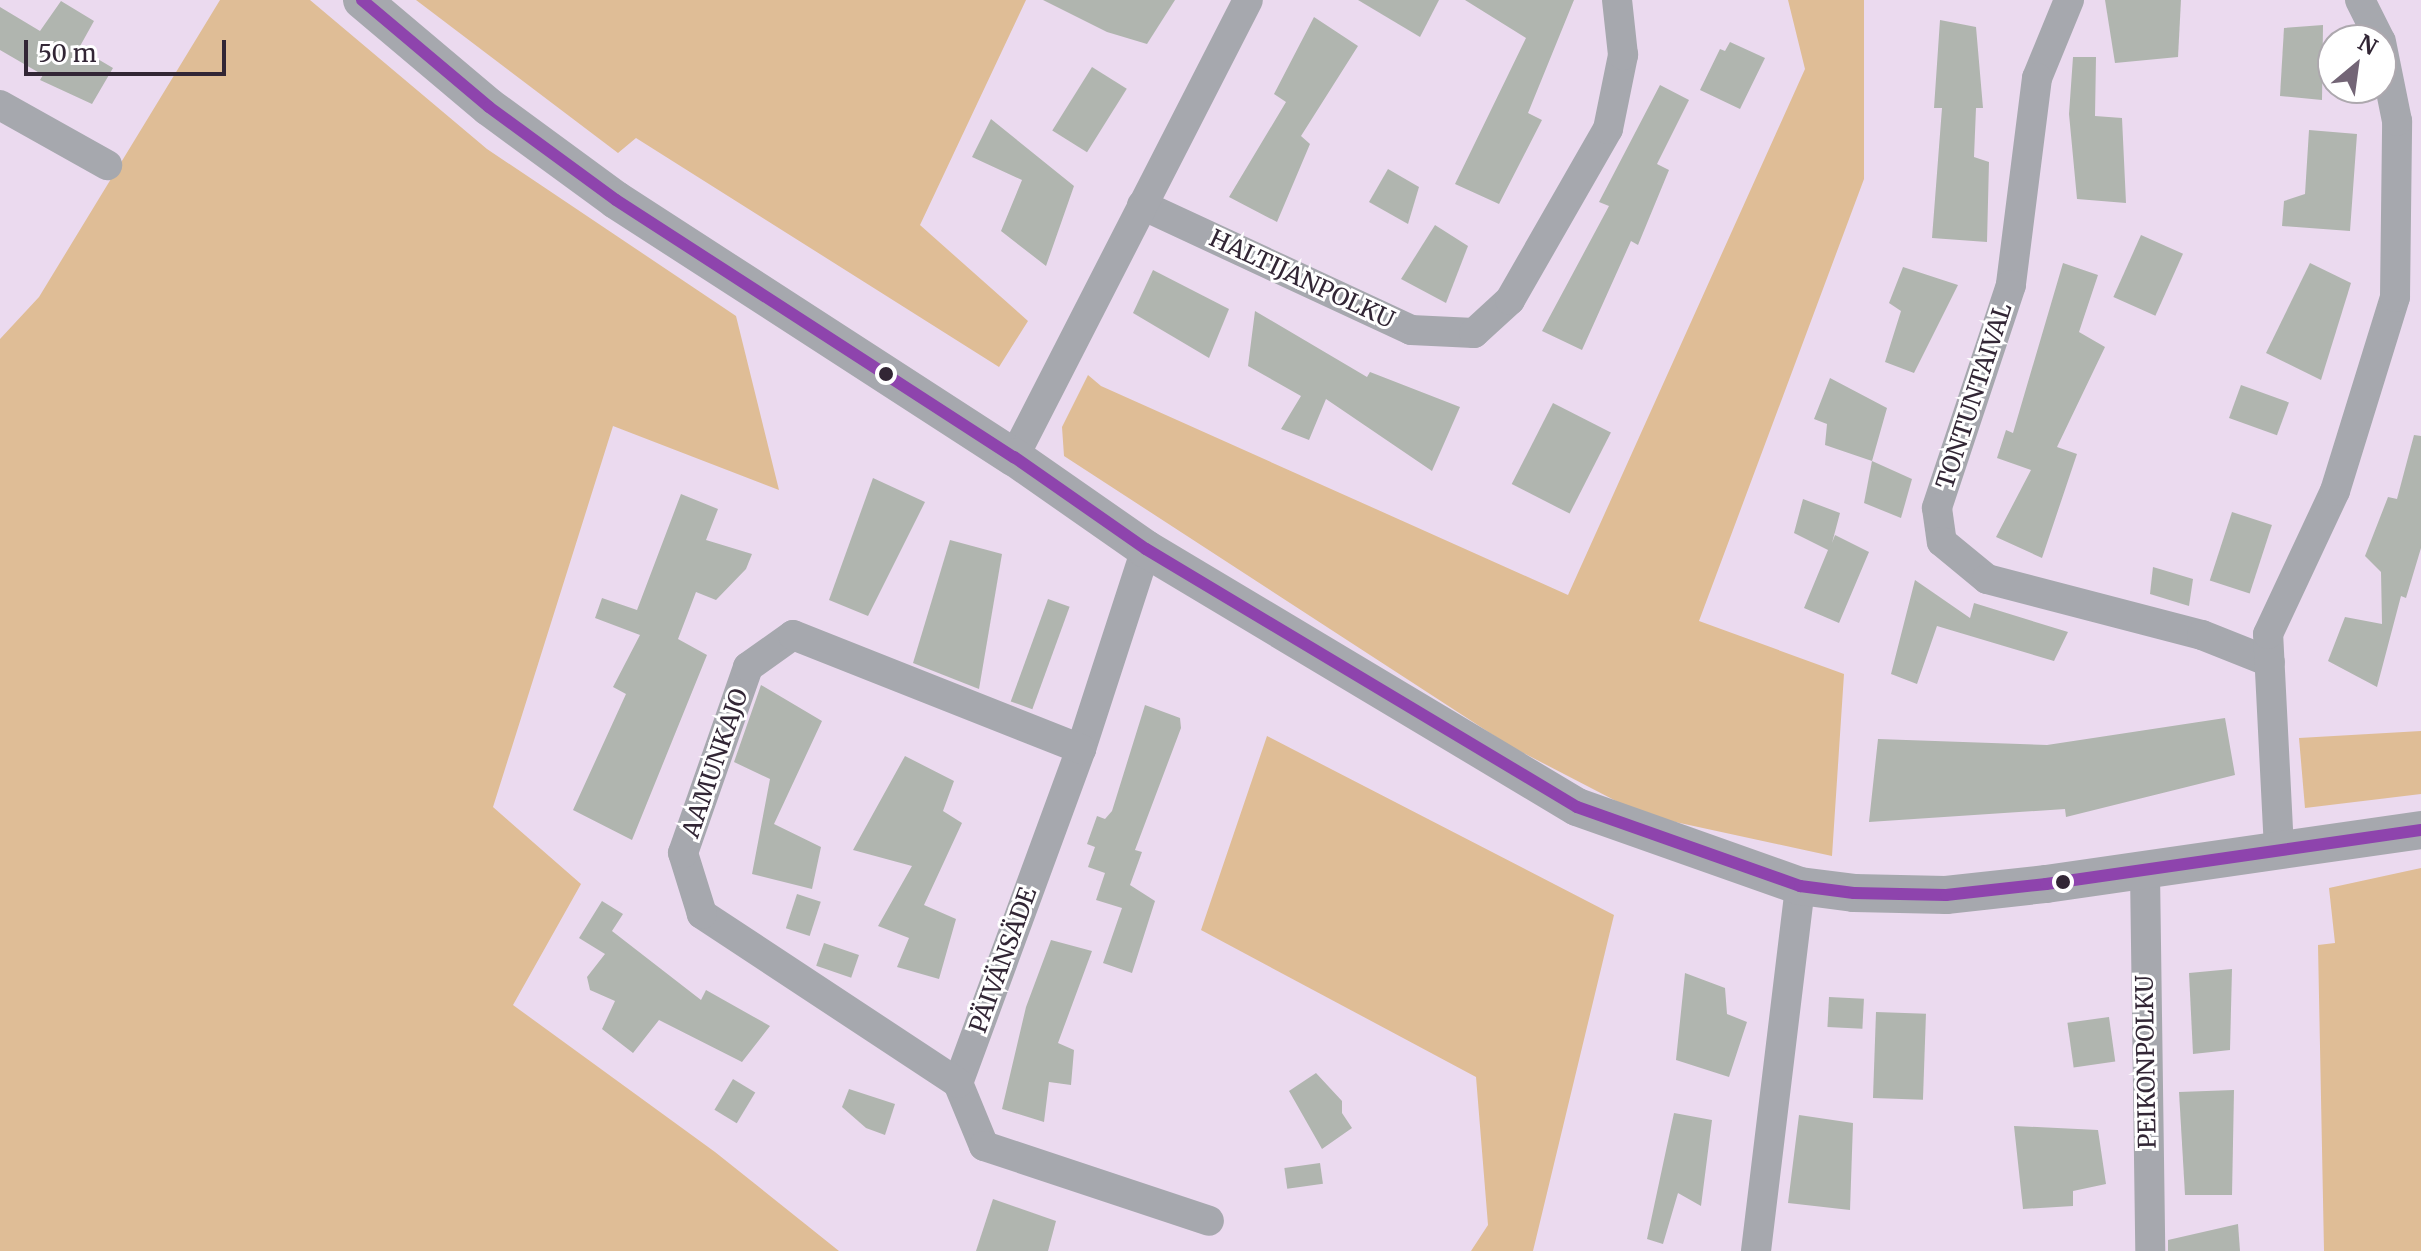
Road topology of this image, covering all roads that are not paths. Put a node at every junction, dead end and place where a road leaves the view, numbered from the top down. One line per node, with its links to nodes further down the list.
1 (362, 0): 11 (street)
2 (1248, 0): 10 (street)
3 (1617, 0): 10 (street, HALTIJANPOLKU)
4 (2069, 0): 13 (street, TONTUNTAIVAL)
5 (2360, 0): 6 (street)
6 (2372, 24)
7 (2393, 104): 13 (street)
8 (0, 105): 9 (street)
9 (107, 165)
10 (1142, 205): 11 (street)
11 (1014, 457): 12 (street)
12 (1146, 549): 14 (street, PÄIVÄNSÄDE); 18 (street)
13 (2270, 662): 16 (street)
14 (1081, 749): 19 (street, PÄIVÄNSÄDE); 19 (street, AAMUNKAJO)
15 (2421, 830): 16 (street)
16 (2279, 849): 17 (street)
17 (2145, 872): 18 (street); 22 (street, PEIKONPOLKU)
18 (1800, 886): 21 (street)
19 (958, 1083): 20 (street)
20 (1209, 1221)
21 (1756, 1251)
22 (2150, 1251)

